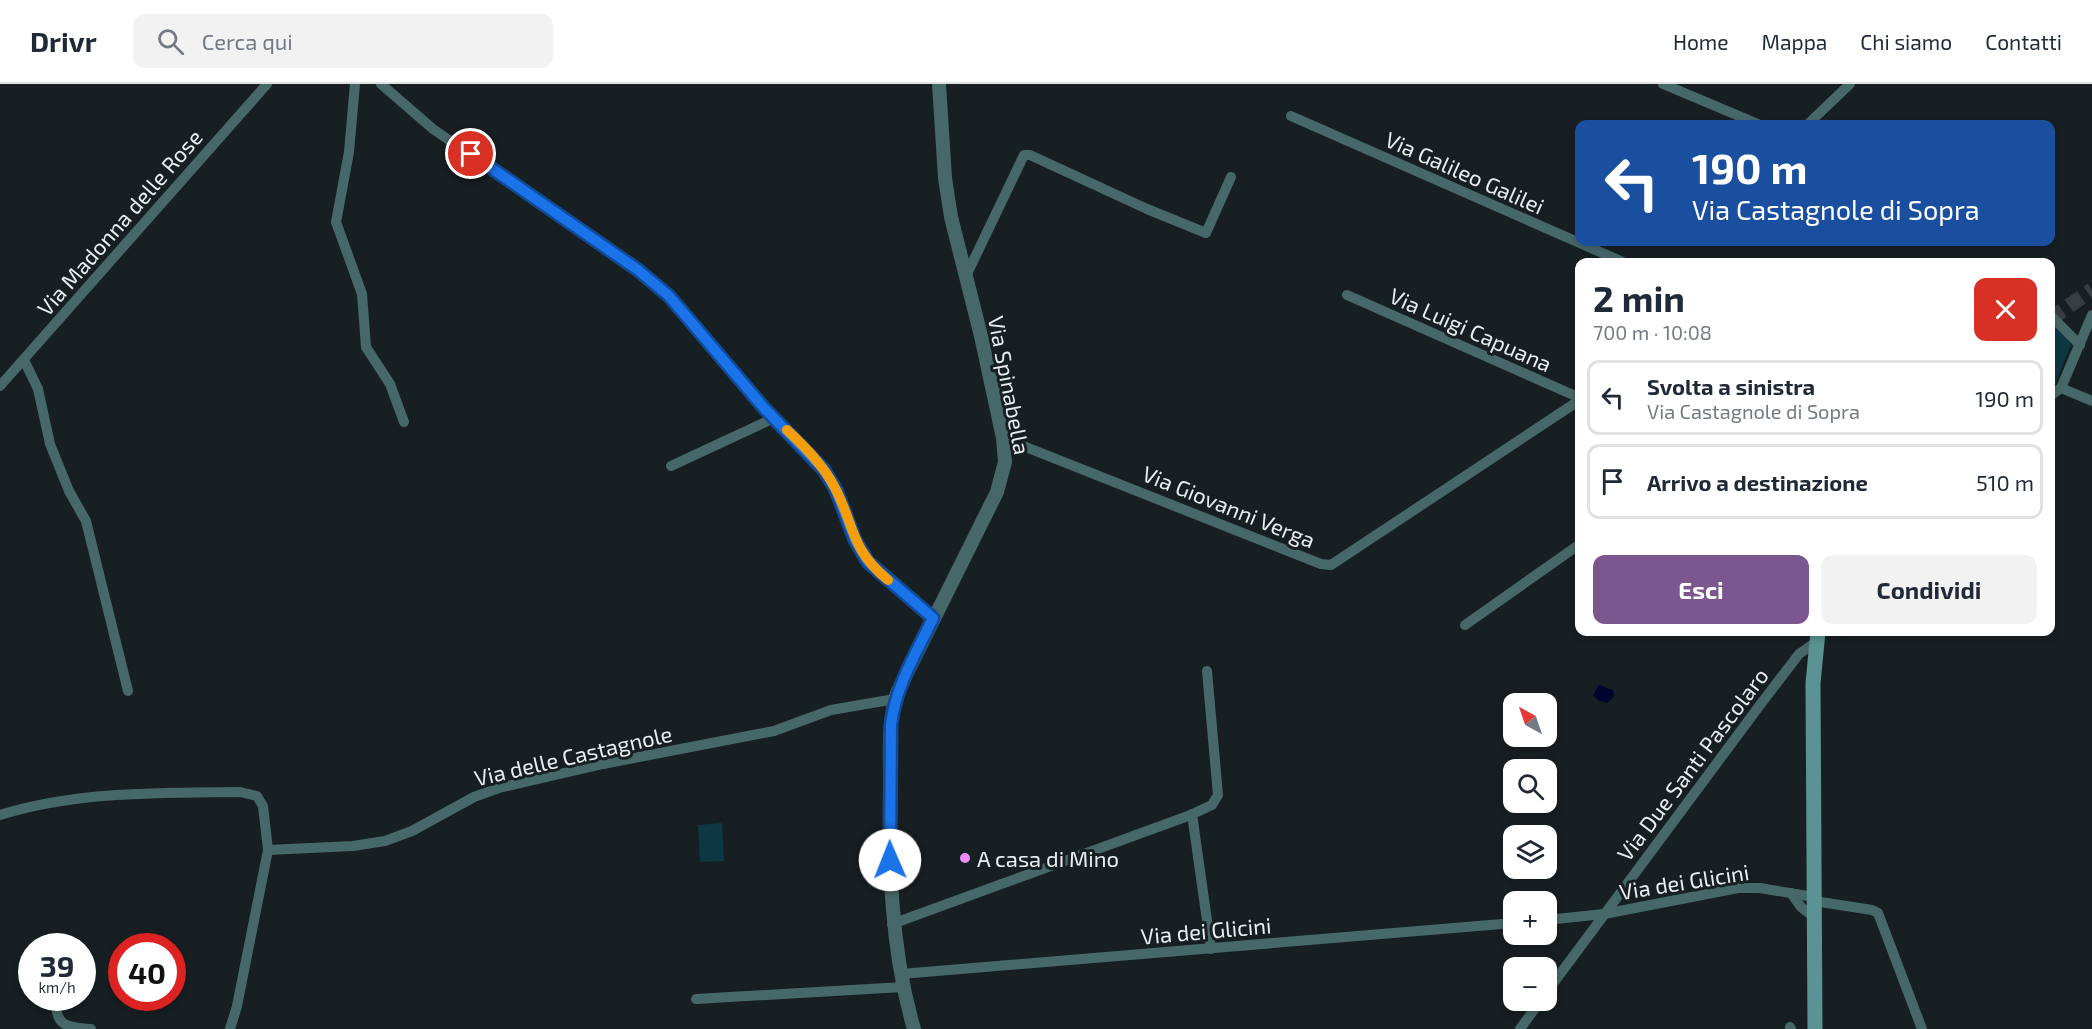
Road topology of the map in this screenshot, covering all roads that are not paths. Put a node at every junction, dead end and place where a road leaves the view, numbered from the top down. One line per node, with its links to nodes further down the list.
1 (267, 84): 19 (street, Via Madonna delle Rose)
2 (355, 84): 27 (street)
3 (381, 84): 26 (street)
4 (939, 84): 14 (street, Via Spinabella)
5 (1663, 84): 8 (street)
6 (1850, 84): 9 (street)
7 (1291, 116): 11 (street, Via Galileo Galilei)
8 (1748, 120)
9 (1812, 120)
10 (1231, 177): 14 (street)
11 (1575, 241)
12 (1587, 246): 13 (street, Via Galileo Galilei)
13 (1614, 258)
14 (966, 276): 28 (street, Via Spinabella)
15 (1347, 295): 23 (street, Via Luigi Capuana)
16 (2092, 315): 18 (street)
17 (2055, 320): 18 (street)
18 (2080, 345): 21 (street)
19 (24, 360): 20 (street, Via Madonna delle Rose); 35 (street)
20 (0, 386)
21 (2061, 388): 22 (street); 24 (street)
22 (2055, 392)
23 (1575, 397)
24 (2092, 401)
25 (1575, 402): 28 (street, Via Giovanni Verga)
26 (774, 418): 29 (street); 31 (street)
27 (404, 422)
28 (1003, 438): 31 (street, Via Spinabella)
29 (671, 466)
30 (1575, 548): 32 (street)
31 (933, 618): 36 (street, Via Spinabella)
32 (1465, 625)
33 (1817, 637): 41 (main road); 42 (street, Via Due Santi Pascolaro)
34 (1207, 670): 37 (street)
35 (128, 691)
36 (896, 699): 39 (street, Via delle Castagnole); 45 (street, Via Spinabella)
37 (1192, 814): 45 (street); 47 (street)
38 (0, 815): 39 (street)
39 (268, 850): 54 (street)
40 (1791, 893): 41 (street, Via dei Glicini); 42 (street, Via dei Glicini); 43 (street)
41 (1814, 898): 43 (main road); 58 (street, Via dei Glicini)
42 (1604, 914): 44 (street, Via dei Glicini); 48 (street, Via Due Santi Pascolaro)
43 (1814, 917): 57 (main road)
44 (1557, 919)
45 (892, 924): 49 (street, Via Spinabella)
46 (1503, 924): 47 (street, Via dei Glicini)
47 (1211, 950): 49 (street, Via dei Glicini)
48 (1557, 978)
49 (902, 980): 50 (street, Via dei Glicini); 55 (street, Via Spinabella)
50 (696, 999)
51 (56, 1011): 53 (street)
52 (1533, 1011): 56 (street)
53 (91, 1029)
54 (230, 1029)
55 (914, 1029)
56 (1520, 1029)
57 (1815, 1029)
58 (1922, 1029)

